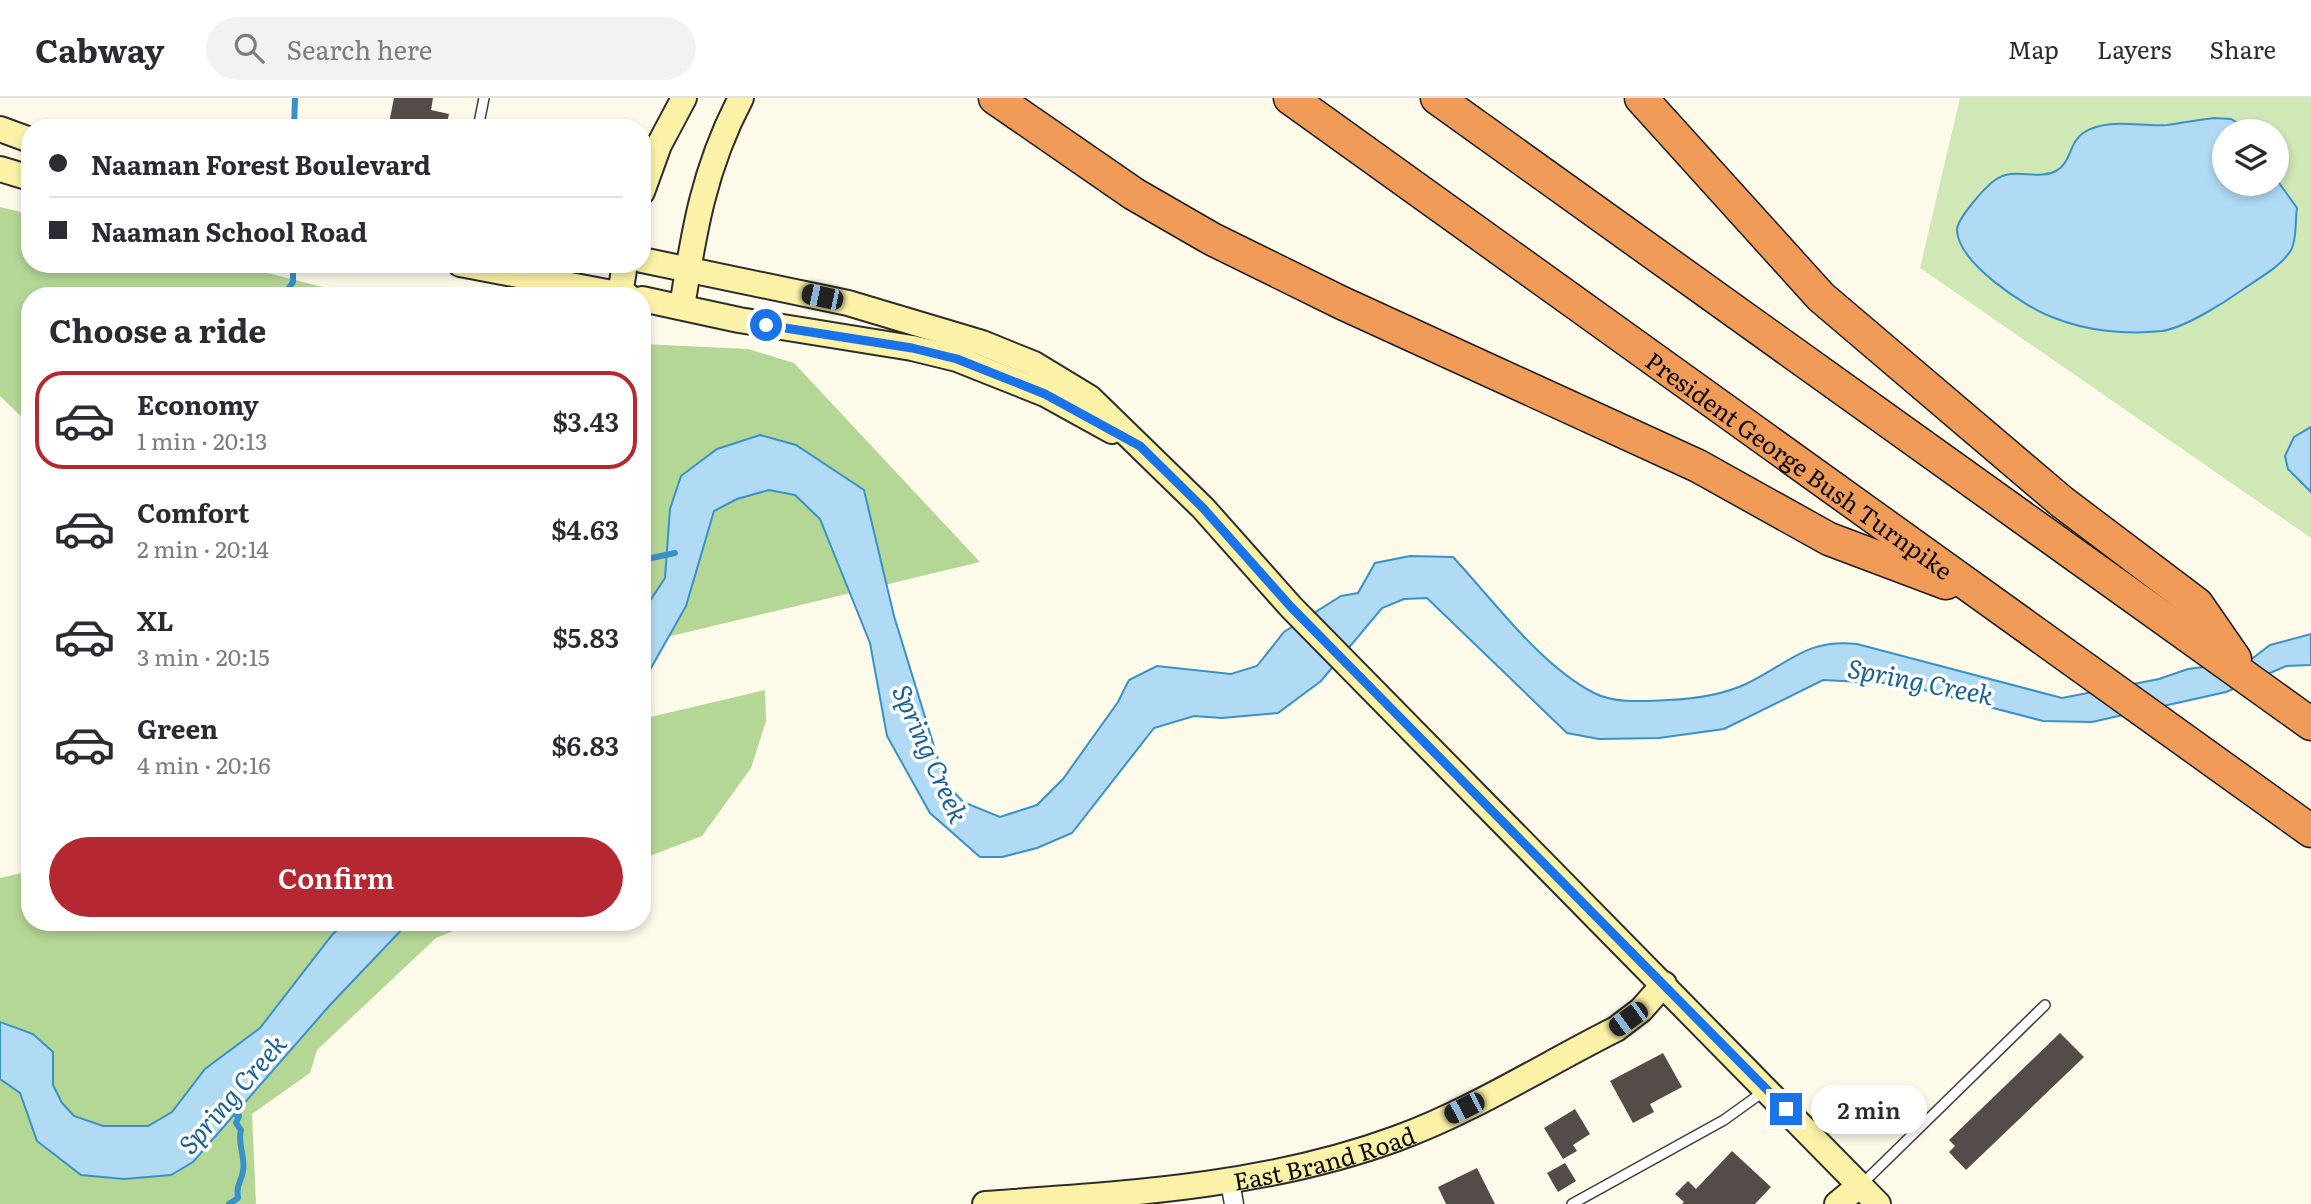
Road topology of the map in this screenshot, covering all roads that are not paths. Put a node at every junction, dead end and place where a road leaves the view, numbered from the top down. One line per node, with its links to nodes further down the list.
1 (484, 98): 8 (lane)
2 (684, 98): 11 (main road)
3 (741, 98): 15 (main road)
4 (995, 98): 21 (highway)
5 (1290, 98): 21 (highway, President George Bush Turnpike)
6 (1437, 98): 22 (highway)
7 (1641, 98): 22 (highway)
8 (480, 119)
9 (0, 130): 10 (main road)
10 (21, 137)
11 (651, 167)
12 (0, 169): 13 (main road)
13 (21, 175)
14 (651, 262): 15 (main road)
15 (688, 268): 19 (main road); 20 (main road)
16 (508, 273): 17 (main road)
17 (582, 287)
18 (651, 300): 19 (main road)
19 (682, 307): 20 (main road)
20 (1140, 446): 25 (main road)
21 (1987, 598): 24 (highway, President George Bush Turnpike)
22 (2248, 678): 23 (highway)
23 (2311, 724)
24 (2311, 831)
25 (1664, 984): 27 (main road); 29 (main road, East Brand Road)
26 (2045, 1005): 28 (lane)
27 (1767, 1090): 28 (main road); 31 (lane)
28 (1860, 1185): 32 (main road); 33 (main road)
29 (1232, 1193): 30 (main road, East Brand Road)
30 (985, 1204)
31 (1572, 1204)
32 (1837, 1204)
33 (1878, 1204)

